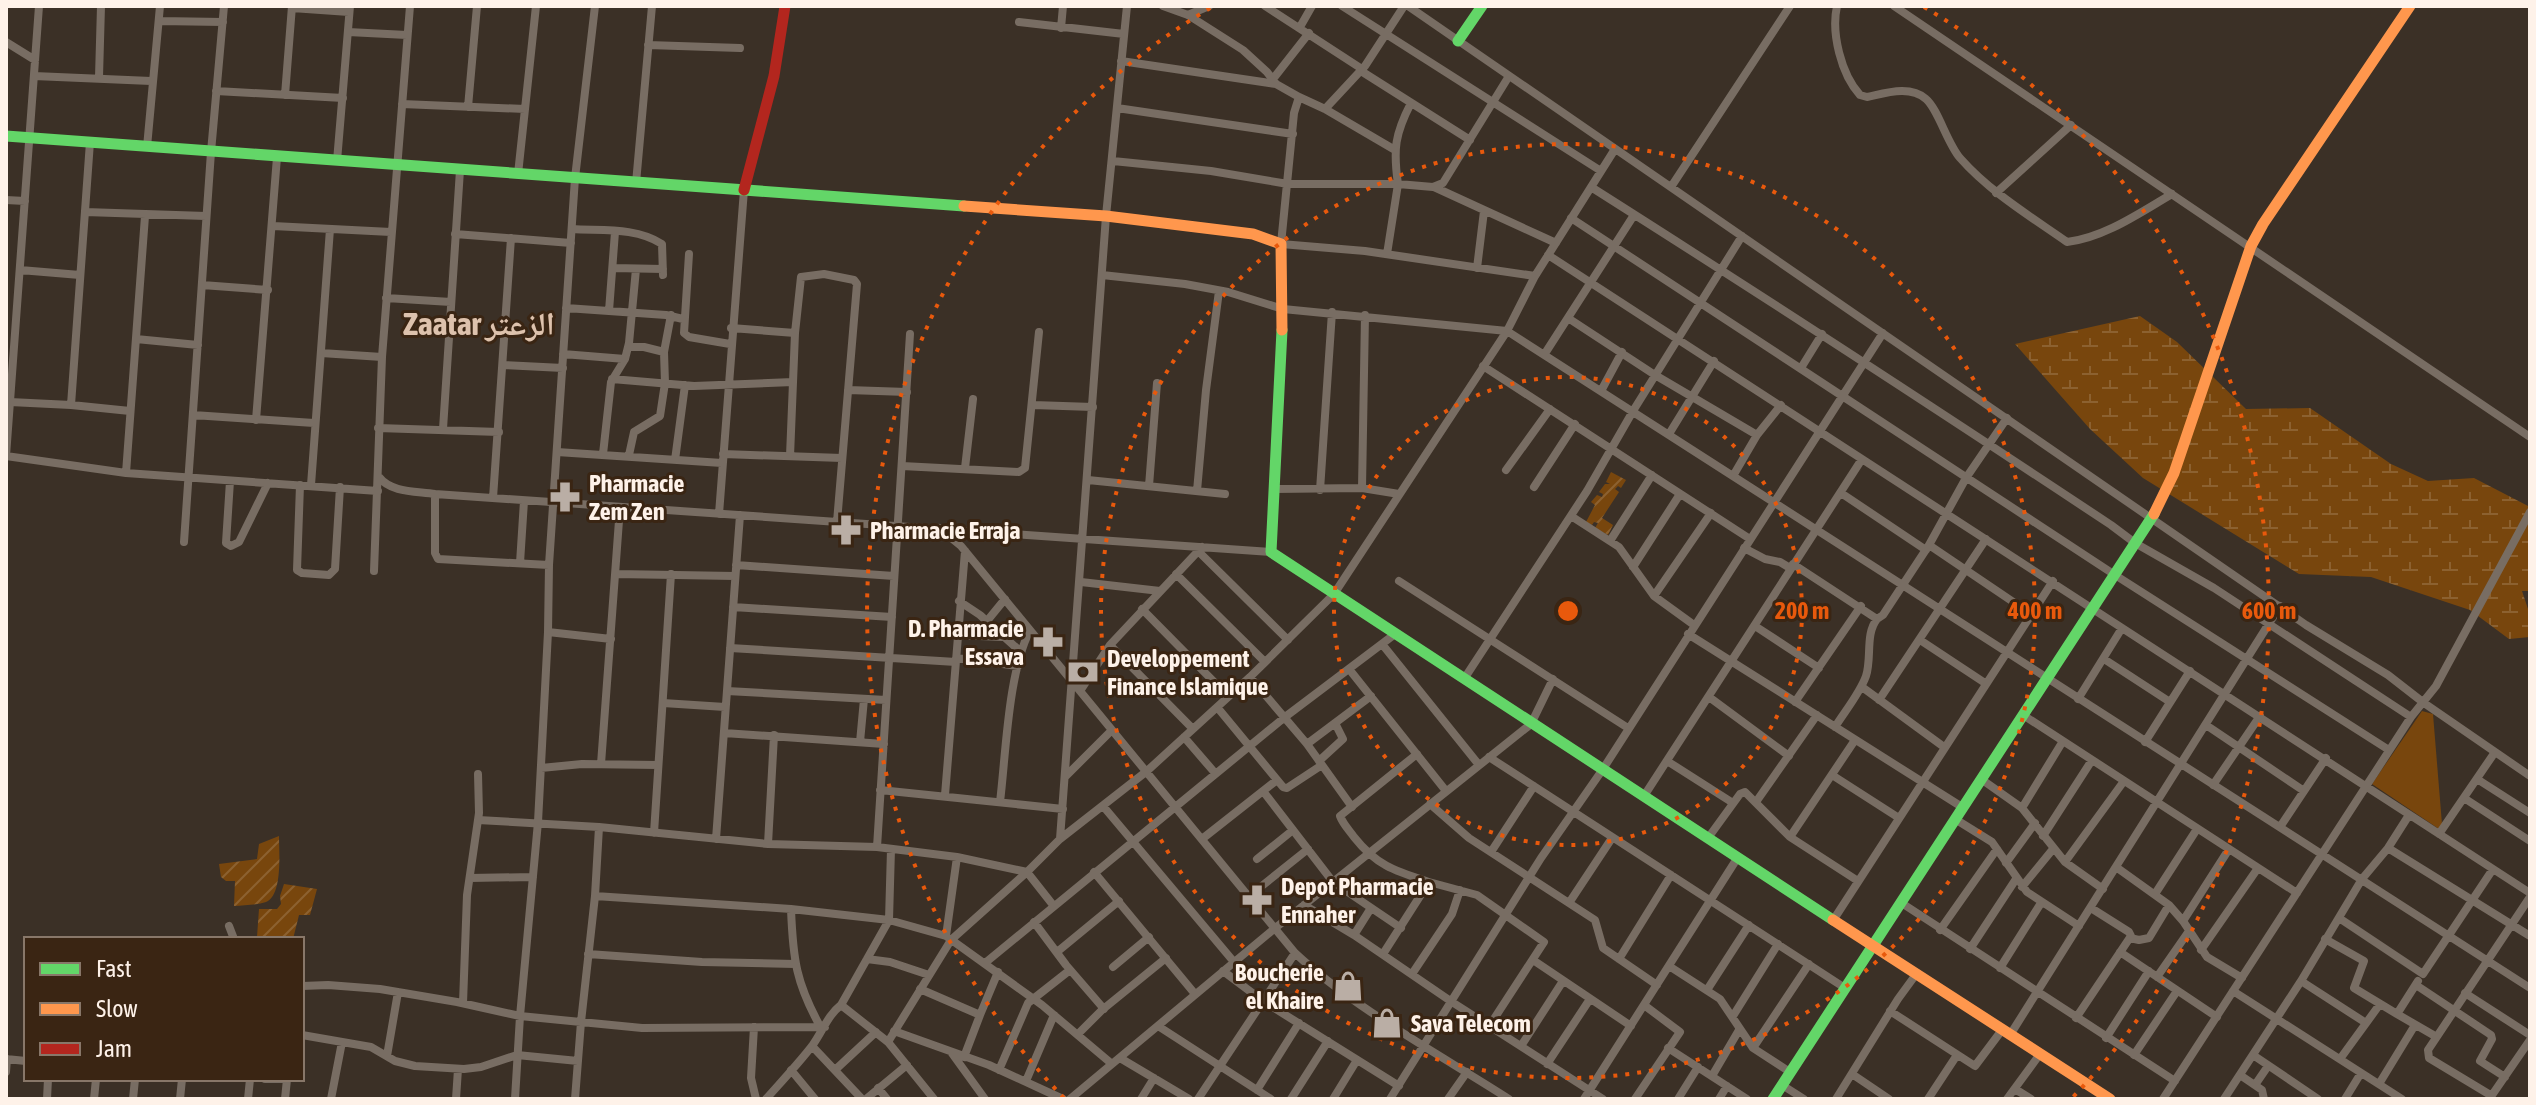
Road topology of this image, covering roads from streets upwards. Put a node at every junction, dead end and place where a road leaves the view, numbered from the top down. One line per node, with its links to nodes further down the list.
1 (39, 6): 41 (street)
2 (101, 6): 46 (street)
3 (160, 6): 27 (street)
4 (224, 6): 28 (street)
5 (410, 6): 35 (street)
6 (477, 6): 56 (street)
7 (536, 6): 58 (street)
8 (595, 6): 77 (street)
9 (652, 6): 39 (street)
10 (785, 6): 84 (street)
11 (1063, 6): 31 (street)
12 (1127, 6): 34 (street)
13 (1163, 6): 26 (street)
14 (1209, 6): 26 (street)
15 (1265, 6): 30 (street)
16 (1312, 6): 30 (street)
17 (1342, 6): 36 (street)
18 (1406, 6): 36 (street); 37 (street)
19 (1482, 6): 37 (street)
20 (1790, 6): 83 (street)
21 (1837, 6): 85 (street)
22 (1894, 6): 60 (street)
23 (2410, 6): 107 (street)
24 (292, 7): 25 (street); 50 (street)
25 (350, 9): 32 (street)
26 (1188, 15): 48 (street)
27 (159, 21): 28 (street); 47 (street)
28 (223, 22): 49 (street)
29 (1019, 22): 31 (street)
30 (1300, 27): 33 (street)
31 (1061, 28): 34 (street)
32 (348, 32): 35 (street); 52 (street)
33 (1309, 33): 43 (street); 48 (street)
34 (1124, 34): 42 (street)
35 (407, 35): 55 (street)
36 (1387, 35): 43 (street); 54 (street)
37 (1458, 41): 45 (street)
38 (6, 42): 41 (street)
39 (648, 45): 40 (street); 78 (street)
40 (740, 48)
41 (35, 60): 44 (street)
42 (1121, 61): 48 (street); 57 (street)
43 (1362, 70): 53 (street); 59 (street)
44 (34, 76): 46 (street); 63 (street)
45 (1509, 76): 54 (street); 67 (street)
46 (99, 77): 47 (street)
47 (151, 81): 66 (street)
48 (1275, 82): 51 (street)
49 (216, 91): 50 (street); 69 (street)
50 (285, 95): 52 (street)
51 (1299, 97): 59 (street); 61 (street)
52 (343, 98): 71 (street)
53 (1411, 103): 64 (street); 68 (street)
54 (1493, 103): 64 (street); 75 (street)
55 (402, 104): 56 (street); 73 (street)
56 (468, 107): 58 (street)
57 (1117, 108): 61 (street); 72 (street)
58 (525, 109): 76 (street)
59 (1325, 109): 68 (street)
60 (2071, 125): 85 (street); 86 (street)
61 (1293, 134): 79 (street)
62 (6, 136): 63 (street)
63 (30, 138): 65 (street); 88 (street)
64 (1470, 140): 81 (street)
65 (90, 142): 66 (street); 90 (street)
66 (147, 147): 69 (street)
67 (1615, 149): 75 (street); 83 (street)
68 (1395, 150): 80 (street)
69 (211, 152): 70 (street); 93 (street)
70 (277, 157): 71 (street); 96 (street)
71 (337, 161): 73 (street)
72 (1113, 161): 79 (street); 94 (street)
73 (397, 166): 74 (street); 99 (street)
74 (460, 170): 76 (street); 101 (street)
75 (1601, 171): 82 (street)
76 (518, 174): 77 (street)
77 (575, 178): 78 (street); 98 (street)
78 (636, 183): 84 (street)
79 (1288, 184): 80 (street); 106 (street)
80 (1398, 184): 81 (street); 110 (street)
81 (1433, 187): 89 (street)
82 (1591, 187): 91 (street); 95 (street)
83 (1671, 187): 102 (street)
84 (744, 190): 94 (street); 136 (street)
85 (1996, 193): 86 (street)
86 (2172, 194): 107 (street)
87 (6, 200): 88 (street)
88 (25, 201): 115 (street)
89 (1484, 211): 105 (street); 113 (street)
90 (85, 212): 92 (street); 117 (street)
91 (1634, 215): 108 (street); 116 (street)
92 (145, 216): 93 (street); 145 (street)
93 (206, 216): 121 (street)
94 (1106, 216): 106 (street); 118 (street)
95 (1571, 218): 105 (street); 108 (street)
96 (273, 226): 97 (street); 122 (street)
97 (330, 229): 99 (street); 151 (street)
98 (572, 229): 100 (street); 104 (street)
99 (391, 232): 124 (street)
100 (615, 232): 112 (street); 114 (street)
101 (455, 234): 103 (street); 125 (street)
102 (1742, 236): 116 (street); 141 (street)
103 (511, 238): 104 (street); 158 (street)
104 (571, 243): 127 (street)
105 (1556, 243): 111 (street)
106 (1281, 244): 110 (street); 128 (street)
107 (2251, 246): 194 (street); 244 (street)
108 (1615, 248): 120 (street); 126 (street)
109 (689, 254): 135 (street)
110 (1387, 254): 113 (street)
111 (1548, 255): 119 (street); 120 (street)
112 (613, 268): 114 (street); 129 (street)
113 (1477, 268): 119 (street)
114 (636, 269): 131 (street)
115 (20, 270): 117 (street); 137 (street)
116 (1720, 271): 126 (street); 143 (street)
117 (80, 275): 176 (street)
118 (1102, 275): 123 (street); 179 (street)
119 (1535, 276): 138 (street)
120 (1591, 283): 134 (street); 144 (street)
121 (202, 285): 122 (street); 147 (street)
122 (268, 290): 185 (street)
123 (1219, 291): 128 (street); 227 (street)
124 (386, 298): 125 (street); 154 (street)
125 (451, 302): 189 (street)
126 (1700, 303): 144 (street); 161 (street)
127 (566, 308): 129 (street); 152 (street)
128 (1283, 309): 130 (street); 224 (street)
129 (609, 311): 131 (street)
130 (1332, 312): 133 (street); 225 (street)
131 (632, 313): 132 (street); 148 (street)
132 (671, 315): 135 (street); 149 (street)
133 (1365, 315): 138 (street); 223 (street)
134 (1568, 318): 150 (street); 153 (street)
135 (683, 319): 146 (street)
136 (731, 328): 140 (street); 146 (street)
137 (11, 331): 175 (street)
138 (1507, 331): 153 (street); 159 (street)
139 (1039, 332): 177 (street)
140 (795, 333): 164 (street); 169 (street)
141 (1883, 333): 157 (street); 184 (street)
142 (910, 334): 171 (street)
143 (1822, 334): 157 (street); 161 (street)
144 (1679, 338): 156 (street); 162 (street)
145 (136, 339): 147 (street); 181 (street)
146 (730, 344): 168 (street)
147 (198, 345): 183 (street)
148 (629, 347): 149 (street); 155 (street)
149 (664, 352): 165 (street)
150 (1622, 352): 162 (street); 170 (street)
151 (321, 353): 154 (street); 186 (street)
152 (563, 354): 155 (street); 160 (street)
153 (1544, 355): 170 (street)
154 (382, 357): 188 (street)
155 (625, 359): 163 (street)
156 (1714, 361): 172 (street); 178 (street)
157 (1863, 363): 173 (street); 195 (street)
158 (503, 365): 160 (street); 191 (street)
159 (1483, 366): 180 (street); 231 (street)
160 (563, 368): 197 (street)
161 (1801, 368): 173 (street)
162 (1655, 375): 172 (street); 182 (street)
163 (612, 379): 165 (street); 198 (street)
164 (793, 382): 168 (street); 201 (street)
165 (665, 383): 167 (street); 199 (street)
166 (1157, 383): 220 (street)
167 (685, 385): 168 (street); 205 (street)
168 (728, 385): 202 (street)
169 (848, 390): 171 (street); 203 (street)
170 (1601, 391): 182 (street)
171 (907, 392): 206 (street)
172 (1692, 395): 192 (street); 193 (street)
173 (1843, 396): 190 (street); 214 (street)
174 (973, 399): 207 (street)
175 (10, 402): 176 (street); 200 (street)
176 (71, 405): 181 (street)
177 (1033, 405): 179 (street); 207 (street)
178 (1781, 405): 190 (street); 193 (street)
179 (1093, 407): 215 (street)
180 (1550, 409): 187 (street); 208 (street)
181 (130, 411): 209 (street)
182 (1633, 411): 192 (street); 196 (street)
183 (193, 415): 185 (street); 213 (street)
184 (2007, 418): 195 (street); 244 (street)
185 (256, 420): 186 (street)
186 (314, 423): 219 (street)
187 (1575, 424): 196 (street); 222 (street)
188 (378, 428): 189 (street); 212 (street)
189 (443, 429): 191 (street)
190 (1820, 431): 204 (street); 235 (street)
191 (499, 432): 233 (street)
192 (1669, 434): 211 (street)
193 (1757, 435): 211 (street)
194 (2530, 437)
195 (1988, 445): 214 (street); 254 (street)
196 (1612, 450): 210 (street); 243 (street)
197 (557, 452): 198 (street); 236 (street)
198 (603, 454): 199 (street)
199 (629, 455): 205 (street)
200 (6, 456): 209 (street)
201 (790, 456): 202 (street); 203 (street)
202 (723, 458): 205 (street); 241 (street)
203 (842, 458): 245 (street)
204 (1862, 459): 228 (street); 240 (street)
205 (675, 460)
206 (902, 466): 207 (street); 246 (street)
207 (965, 468)
208 (1506, 470)
209 (126, 473): 213 (street)
210 (1652, 475): 232 (street); 252 (street)
211 (1733, 476): 235 (street)
212 (379, 477): 226 (street); 229 (street)
213 (189, 478): 216 (street); 253 (street)
214 (1966, 478): 240 (street); 270 (street)
215 (1088, 480): 220 (street); 249 (street)
216 (230, 481): 217 (street); 217 (street)
217 (268, 483): 218 (street)
218 (300, 485): 219 (street); 221 (street)
219 (311, 485): 221 (street)
220 (1149, 486): 227 (street)
221 (340, 487): 226 (street)
222 (1534, 487)
223 (1362, 488): 225 (street); 231 (street)
224 (1274, 489): 225 (street); 259 (street)
225 (1320, 490)
226 (378, 491): 266 (street)
227 (1197, 491): 230 (street)
228 (1841, 493): 248 (street); 256 (street)
229 (435, 494): 233 (street); 260 (street)
230 (1225, 494)
231 (1399, 494): 278 (street)
232 (1680, 494): 239 (street); 264 (street)
233 (493, 498): 234 (street)
234 (524, 501): 236 (street); 260 (street)
235 (1774, 502): 248 (street); 250 (street)
236 (553, 503): 237 (street); 261 (street)
237 (620, 507): 241 (street); 267 (street)
238 (2530, 512): 342 (street)
239 (1711, 513): 250 (street); 279 (street)
240 (1946, 513): 251 (street); 256 (street)
241 (719, 514): 242 (street)
242 (740, 515): 245 (street); 262 (street)
243 (1571, 516): 252 (street); 304 (street)
244 (2152, 518): 254 (street); 283 (street)
245 (837, 522): 246 (street)
246 (898, 526): 247 (street); 272 (street)
247 (938, 528): 249 (street); 258 (street)
248 (1817, 530): 263 (street); 276 (street)
249 (1084, 539): 257 (street); 275 (street)
250 (1750, 539): 255 (street)
251 (1986, 539): 265 (street); 274 (street)
252 (1610, 541): 264 (street)
253 (184, 542)
254 (2135, 543): 270 (street); 293 (street)
255 (1744, 548): 263 (street); 292 (street)
256 (1928, 548): 265 (street); 276 (street)
257 (1200, 549): 259 (street); 269 (street); 305 (street)
258 (965, 551): 280 (street); 281 (street)
259 (1271, 552): 278 (street)
260 (520, 563): 261 (street)
261 (549, 565): 297 (street)
262 (736, 565): 271 (street); 272 (street)
263 (1792, 566): 282 (street); 294 (street)
264 (1633, 567): 279 (street)
265 (1965, 570): 287 (street); 288 (street)
266 (374, 571)
267 (616, 574): 268 (street); 303 (street)
268 (671, 574): 271 (street); 341 (street)
269 (1176, 574): 277 (street); 317 (street)
270 (2115, 575): 285 (street); 313 (street)
271 (735, 576): 284 (street)
272 (894, 576): 289 (street)
273 (1399, 581): 304 (street)
274 (2053, 581): 285 (street); 288 (street)
275 (1081, 582): 277 (street); 326 (street)
276 (1903, 585): 287 (street); 290 (street)
277 (1160, 591): 286 (street)
278 (1334, 594): 298 (street); 305 (street)
279 (1654, 596): 292 (street)
280 (1005, 599): 291 (street); 296 (street)
281 (959, 601): 291 (street); 300 (street)
282 (1861, 606): 290 (street); 319 (street)
283 (2280, 606): 293 (street); 342 (street)
284 (733, 607): 289 (street); 309 (street)
285 (2093, 607): 295 (street); 325 (street)
286 (1142, 609): 308 (street); 332 (street)
287 (1939, 609): 306 (street); 311 (street)
288 (2031, 614): 311 (street)
289 (892, 617): 312 (street)
290 (1877, 619): 328 (street)
291 (987, 621): 301 (street); 302 (street)
292 (1694, 625): 299 (street)
293 (2269, 625): 313 (street); 349 (street)
294 (1755, 626): 316 (street); 319 (street)
295 (2122, 628): 314 (street); 321 (street)
296 (1030, 630): 310 (street); 326 (street)
297 (548, 632): 303 (street); 382 (street)
298 (1395, 634): 307 (street); 323 (street)
299 (1688, 634): 316 (street); 354 (street)
300 (957, 635): 301 (street); 315 (street)
301 (982, 636): 302 (street)
302 (1003, 637): 310 (street)
303 (611, 639): 378 (street)
304 (1490, 639): 323 (street); 324 (street)
305 (1288, 640): 317 (street)
306 (1920, 640): 327 (street); 338 (street)
307 (1382, 644): 320 (street); 380 (street)
308 (1110, 645): 330 (street); 355 (street)
309 (730, 648): 312 (street); 329 (street)
310 (1021, 652): 318 (street)
311 (2005, 652): 325 (street); 327 (street)
312 (889, 658): 315 (street); 337 (street)
313 (2248, 658): 331 (street); 369 (street)
314 (2104, 659): 336 (street); 340 (street)
315 (956, 660): 318 (street); 402 (street)
316 (1732, 661): 334 (street); 339 (street)
317 (1265, 662): 322 (street)
318 (1018, 666): 405 (street)
319 (1819, 668): 339 (street)
320 (1349, 669): 333 (street); 348 (street)
321 (2190, 671): 331 (street); 340 (street)
322 (1250, 677): 332 (street); 348 (street)
323 (1464, 679): 351 (street)
324 (1553, 679): 351 (street); 354 (street)
325 (2046, 679): 336 (street); 346 (street)
326 (1072, 682): 330 (street); 389 (street)
327 (1985, 683): 367 (street)
328 (1862, 687): 338 (street); 353 (street)
329 (727, 691): 335 (street); 343 (street)
330 (1080, 691): 356 (street)
331 (2226, 694): 347 (street); 352 (street)
332 (1228, 696): 344 (street)
333 (1371, 696): 350 (street); 371 (street)
334 (1709, 697): 372 (street); 376 (street)
335 (864, 699): 337 (street); 362 (street)
336 (2078, 699): 363 (street)
337 (886, 700): 364 (street)
338 (1879, 700): 367 (street)
339 (1795, 702): 345 (street)
340 (2170, 702): 363 (street)
341 (663, 703): 343 (street); 379 (street)
342 (2424, 703): 349 (street); 370 (street)
343 (725, 707): 357 (street)
344 (1217, 707): 355 (street); 366 (street)
345 (1817, 715): 353 (street); 372 (street)
346 (2023, 715): 361 (street); 390 (street)
347 (2260, 716): 368 (street); 374 (street)
348 (1285, 717): 365 (street); 366 (street)
349 (2411, 717): 369 (street)
350 (1335, 723): 365 (street); 377 (street)
351 (1531, 724): 373 (street); 383 (street)
352 (2206, 725): 368 (street); 381 (street)
353 (1835, 727): 360 (street)
354 (1628, 728): 383 (street)
355 (1193, 729): 359 (street)
356 (1112, 730): 384 (street); 389 (street)
357 (724, 733): 358 (street); 434 (street)
358 (774, 735): 362 (street); 439 (street)
359 (1184, 737): 384 (street); 385 (street)
360 (1855, 740): 387 (street); 394 (street)
361 (2063, 741): 375 (street); 414 (street)
362 (860, 742): 364 (street)
363 (2145, 742): 381 (street)
364 (884, 744): 398 (street)
365 (1307, 744): 377 (street)
366 (1249, 746): 385 (street); 392 (street)
367 (1944, 747): 394 (street)
368 (2239, 747): 396 (street); 401 (street)
369 (2389, 750): 395 (street)
370 (2495, 752): 388 (street); 391 (street)
371 (1417, 754): 400 (street); 412 (street)
372 (1789, 756): 406 (street)
373 (1489, 757): 380 (street); 397 (street)
374 (2326, 758): 395 (street); 401 (street)
375 (2092, 760): 393 (street); 430 (street)
376 (1667, 761): 403 (street); 407 (street)
377 (1321, 763): 392 (street); 412 (street)
378 (601, 764): 379 (street); 382 (street)
379 (658, 765): 428 (street)
380 (1479, 765): 400 (street)
381 (2181, 765): 396 (street); 408 (street)
382 (541, 768): 422 (street)
383 (1603, 769): 403 (street); 416 (street)
384 (1147, 771): 410 (street); 411 (street)
385 (1215, 773): 411 (street)
386 (478, 774): 421 (street)
387 (1832, 775): 419 (street); 431 (street)
388 (2530, 776)
389 (1065, 777): 415 (street)
390 (1981, 779): 413 (street); 414 (street)
391 (2477, 779): 404 (street); 417 (street)
392 (1277, 780): 399 (street)
393 (2124, 781): 408 (street); 453 (street)
394 (1922, 782): 413 (street); 419 (street)
395 (2367, 784): 418 (street); 449 (street)
396 (2213, 785): 425 (street)
397 (1534, 786): 416 (street); 447 (street)
398 (880, 790): 402 (street); 440 (street)
399 (1263, 791): 427 (street); 436 (street)
400 (1446, 791): 409 (street)
401 (2304, 791): 425 (street)
402 (945, 795): 405 (street)
403 (1644, 796): 433 (street)
404 (2464, 798): 429 (street); 437 (street)
405 (1000, 802): 415 (street)
406 (1756, 802): 407 (street); 431 (street)
407 (1733, 803): 433 (street)
408 (2157, 803): 426 (street); 455 (street)
409 (1430, 804): 447 (street); 448 (street)
410 (1103, 806): 435 (street); 438 (street)
411 (1175, 806): 436 (street); 438 (street)
412 (1352, 807): 448 (street)
413 (1962, 807): 420 (street)
414 (2022, 808): 423 (street)
415 (1063, 809): 435 (street)
416 (1573, 812): 432 (street); 463 (street)
417 (2530, 813)
418 (2409, 815): 429 (street); 441 (street)
419 (1899, 818): 465 (street)
420 (1955, 819): 444 (street); 479 (street)
421 (478, 820): 422 (street); 462 (street)
422 (538, 822): 424 (street); 461 (street)
423 (2035, 823): 430 (street); 454 (street)
424 (599, 827): 428 (street); 474 (street)
425 (2280, 827): 449 (street)
426 (2197, 829): 446 (street); 472 (street)
427 (1293, 830): 443 (street); 452 (street)
428 (654, 833): 434 (street)
429 (2439, 834): 457 (street)
430 (2043, 836): 445 (street)
431 (1790, 837): 465 (street)
432 (1612, 838): 460 (street); 480 (street)
433 (1708, 838): 451 (street)
434 (716, 839): 439 (street)
435 (1060, 839): 458 (street)
436 (1202, 839): 475 (street)
437 (2530, 841)
438 (1131, 842): 459 (street); 524 (street)
439 (768, 844): 440 (street)
440 (877, 847): 442 (street)
441 (2388, 848): 464 (street); 478 (street)
442 (891, 849): 450 (street); 491 (street)
443 (1308, 849): 466 (street); 475 (street)
444 (1997, 849): 454 (street); 500 (street)
445 (2053, 849): 453 (street); 468 (street)
446 (2229, 849): 456 (street); 492 (street)
447 (1491, 852): 463 (street)
448 (1368, 854): 466 (street); 467 (street)
449 (2323, 854): 464 (street); 471 (street)
450 (957, 857): 458 (street); 507 (street)
451 (1738, 857): 476 (street); 490 (street)
452 (1257, 859)
453 (2065, 862): 469 (street)
454 (2006, 863): 468 (street)
455 (2116, 867): 469 (street); 472 (street)
456 (2258, 868): 471 (street); 513 (street)
457 (2493, 869): 473 (street); 478 (street)
458 (1027, 872): 482 (street); 507 (street)
459 (1094, 872): 477 (street); 482 (street)
460 (1671, 875): 476 (street); 521 (street)
461 (533, 877): 462 (street); 569 (street)
462 (470, 878): 559 (street)
463 (1529, 878): 480 (street); 488 (street)
464 (2362, 879): 489 (street); 503 (street)
465 (1858, 881): 490 (street)
466 (1333, 882): 483 (street); 485 (street)
467 (1429, 882): 470 (street); 498 (street)
468 (2019, 883): 481 (street); 512 (street)
469 (2103, 889): 486 (street)
470 (1460, 890): 488 (street); 535 (street)
471 (2297, 893): 539 (street)
472 (2155, 894): 484 (street)
473 (2530, 895): 495 (street)
474 (595, 896): 487 (street); 517 (street)
475 (1248, 897): 499 (street)
476 (1710, 900): 494 (street); 528 (street)
477 (1119, 901): 506 (street); 514 (street)
478 (2473, 901): 495 (street); 503 (street)
479 (1900, 902): 500 (street); 511 (street)
480 (1569, 903): 521 (street)
481 (2041, 903): 497 (street); 530 (street)
482 (1053, 905): 493 (street)
483 (1304, 905): 499 (street); 502 (street)
484 (2169, 905): 492 (street); 508 (street)
485 (1371, 908): 498 (street); 502 (street)
486 (2091, 908): 497 (street); 508 (street)
487 (791, 909): 491 (street); 526 (street)
488 (1506, 915): 522 (street); 558 (street)
489 (2339, 918): 509 (street); 537 (street)
490 (1834, 919): 511 (street)
491 (889, 920): 507 (street); 520 (street)
492 (2183, 921): 501 (street)
493 (1034, 922): 514 (street); 525 (street)
494 (1749, 925): 510 (street); 548 (street)
495 (2511, 925): 504 (street); 523 (street)
496 (229, 926): 505 (street)
497 (2079, 926): 552 (street)
498 (1401, 928): 518 (street)
499 (1274, 929): 516 (street); 524 (street)
500 (1940, 930): 512 (street)
501 (2189, 931): 513 (street); 536 (street)
502 (1354, 935): 518 (street)
503 (2450, 935): 523 (street); 537 (street)
504 (2530, 936)
505 (233, 937)
506 (1149, 937): 519 (street); 529 (street)
507 (948, 938): 525 (street); 538 (street)
508 (2130, 938): 515 (street)
509 (2325, 939): 541 (street); 560 (street)
510 (1778, 944): 527 (street); 570 (street)
511 (1872, 945): 534 (street); 545 (street)
512 (1970, 949): 530 (street)
513 (2201, 950): 539 (street)
514 (1057, 952): 531 (street)
515 (2120, 952): 536 (street); 572 (street)
516 (1295, 953): 557 (street); 595 (street)
517 (588, 954): 526 (street); 574 (street)
518 (1383, 954): 535 (street)
519 (1166, 958): 554 (street); 563 (street)
520 (867, 959): 538 (street); 561 (street)
521 (1619, 959): 542 (street)
522 (1533, 960): 540 (street); 577 (street)
523 (2487, 960): 546 (street); 553 (street)
524 (1234, 962): 532 (street)
525 (985, 963): 533 (street)
526 (795, 964): 582 (street)
527 (1809, 964): 545 (street); 599 (street)
528 (1669, 966): 542 (street); 548 (street)
529 (1113, 967)
530 (2000, 968): 552 (street)
531 (1070, 970): 555 (street); 563 (street)
532 (1223, 971): 554 (street); 557 (street)
533 (998, 972): 555 (street); 567 (street)
534 (1917, 973): 565 (street); 586 (street)
535 (1412, 974): 558 (street)
536 (2153, 974): 549 (street); 590 (street)
537 (2423, 974): 543 (street)
538 (929, 975): 547 (street)
539 (2242, 978): 550 (street)
540 (1563, 981): 556 (street); 597 (street)
541 (2301, 981): 573 (street); 576 (street)
542 (1657, 985): 562 (street)
543 (2416, 985): 564 (street); 566 (street)
544 (304, 986): 551 (street)
545 (1845, 988): 624 (street)
546 (2530, 988)
547 (920, 989): 567 (street); 584 (street)
548 (1707, 990): 570 (street)
549 (2177, 991): 571 (street); 604 (street)
550 (2233, 991): 571 (street); 573 (street)
551 (398, 992): 559 (street); 606 (street)
552 (2038, 993): 572 (street); 586 (street)
553 (2465, 993): 564 (street); 591 (street)
554 (1195, 994): 579 (street)
555 (1033, 998): 568 (street); 621 (street)
556 (1590, 999): 580 (street); 613 (street)
557 (1263, 1001): 575 (street); 615 (street)
558 (1452, 1002): 577 (street); 595 (street)
559 (463, 1003): 569 (street)
560 (2380, 1004): 566 (street); 576 (street)
561 (841, 1005): 582 (street); 585 (street)
562 (1644, 1005): 580 (street); 598 (street)
563 (1104, 1009): 587 (street)
564 (2453, 1010): 589 (street); 629 (street)
565 (1890, 1011): 603 (street); 626 (street)
566 (2397, 1014): 578 (street)
567 (980, 1015): 607 (street)
568 (1054, 1015): 587 (street); 631 (street)
569 (520, 1016): 574 (street); 602 (street)
570 (1733, 1016): 583 (street)
571 (2217, 1017): 632 (street)
572 (2076, 1018): 590 (street)
573 (2276, 1019): 605 (street); 609 (street)
574 (581, 1022): 581 (street); 611 (street)
575 (1299, 1023): 592 (street); 640 (street)
576 (2366, 1023): 609 (street)
577 (1490, 1025): 597 (street)
578 (2415, 1025): 589 (street); 633 (street)
579 (1158, 1026): 612 (street); 615 (street)
580 (1631, 1026): 641 (street)
581 (754, 1027): 582 (street); 650 (street)
582 (823, 1027): 596 (street)
583 (1739, 1030): 599 (street); 628 (street)
584 (894, 1031): 594 (street); 600 (street)
585 (876, 1032): 594 (street); 620 (street)
586 (2006, 1033): 601 (street); 603 (street)
587 (1078, 1034): 612 (street)
588 (304, 1035): 593 (street)
589 (2435, 1036): 642 (street)
590 (2106, 1038): 604 (street)
591 (2530, 1038): 629 (street)
592 (1328, 1041): 610 (street); 663 (street)
593 (342, 1042): 606 (street); 646 (street)
594 (888, 1042): 614 (street)
595 (1426, 1045): 623 (street); 636 (street)
596 (812, 1046): 619 (street); 620 (street)
597 (1521, 1046): 613 (street)
598 (1668, 1048): 617 (street); 669 (street)
599 (1753, 1048): 624 (street)
600 (950, 1052): 607 (street); 656 (street)
601 (2040, 1054): 639 (street); 644 (street)
602 (517, 1055): 611 (street); 618 (street); 648 (street)
603 (1957, 1055): 643 (street)
604 (2134, 1055): 632 (street)
605 (2253, 1055): 616 (street); 627 (street)
606 (387, 1056): 618 (street)
607 (964, 1057): 621 (street)
608 (6, 1059): 622 (street)
609 (2340, 1059): 625 (street)
610 (1357, 1060): 636 (street); 664 (street)
611 (578, 1061): 649 (street)
612 (1116, 1061): 630 (street); 658 (street)
613 (1547, 1064): 641 (street)
614 (907, 1065): 638 (street); 655 (street)
615 (1221, 1065): 640 (street); 661 (street)
616 (2268, 1066): 635 (street); 682 (street)
617 (1698, 1067): 628 (street); 670 (street)
618 (458, 1069): 647 (street)
619 (791, 1070): 651 (street); 652 (street)
620 (835, 1070): 653 (street)
621 (999, 1070): 631 (street)
622 (6, 1072)
623 (1467, 1072): 666 (street); 667 (street)
624 (1790, 1072): 634 (street)
625 (2361, 1073): 633 (street); 683 (street)
626 (1852, 1074): 675 (street); 676 (street)
627 (2240, 1075): 635 (street); 680 (street)
628 (1712, 1076): 637 (street)
629 (2505, 1077): 642 (street)
630 (1154, 1078): 659 (street); 660 (street)
631 (1026, 1081): 657 (street)
632 (2175, 1081): 679 (street)
633 (2379, 1084): 645 (street)
634 (1782, 1085): 673 (street); 674 (street)
635 (2255, 1085): 681 (street)
636 (1399, 1086): 665 (street)
637 (1727, 1086): 671 (street); 672 (street)
638 (878, 1088): 653 (street); 654 (street)
639 (2015, 1089): 677 (street); 678 (street)
640 (1257, 1090): 662 (street)
641 (1587, 1095): 668 (street)
642 (2491, 1097)
643 (1932, 1098)
644 (2106, 1098)
645 (2399, 1098)
646 (331, 1099)
647 (456, 1099)
648 (515, 1099)
649 (575, 1099)
650 (756, 1099)
651 (766, 1099)
652 (815, 1099)
653 (864, 1099)
654 (887, 1099)
655 (934, 1099)
656 (985, 1099)
657 (1063, 1099)
658 (1070, 1099)
659 (1141, 1099)
660 (1189, 1099)
661 (1198, 1099)
662 (1271, 1099)
663 (1291, 1099)
664 (1333, 1099)
665 (1390, 1099)
666 (1448, 1099)
667 (1509, 1099)
668 (1603, 1099)
669 (1635, 1099)
670 (1678, 1099)
671 (1719, 1099)
672 (1747, 1099)
673 (1773, 1099)
674 (1804, 1099)
675 (1836, 1099)
676 (1889, 1099)
677 (2007, 1099)
678 (2031, 1099)
679 (2163, 1099)
680 (2224, 1099)
681 (2264, 1099)
682 (2316, 1099)
683 (2345, 1099)

